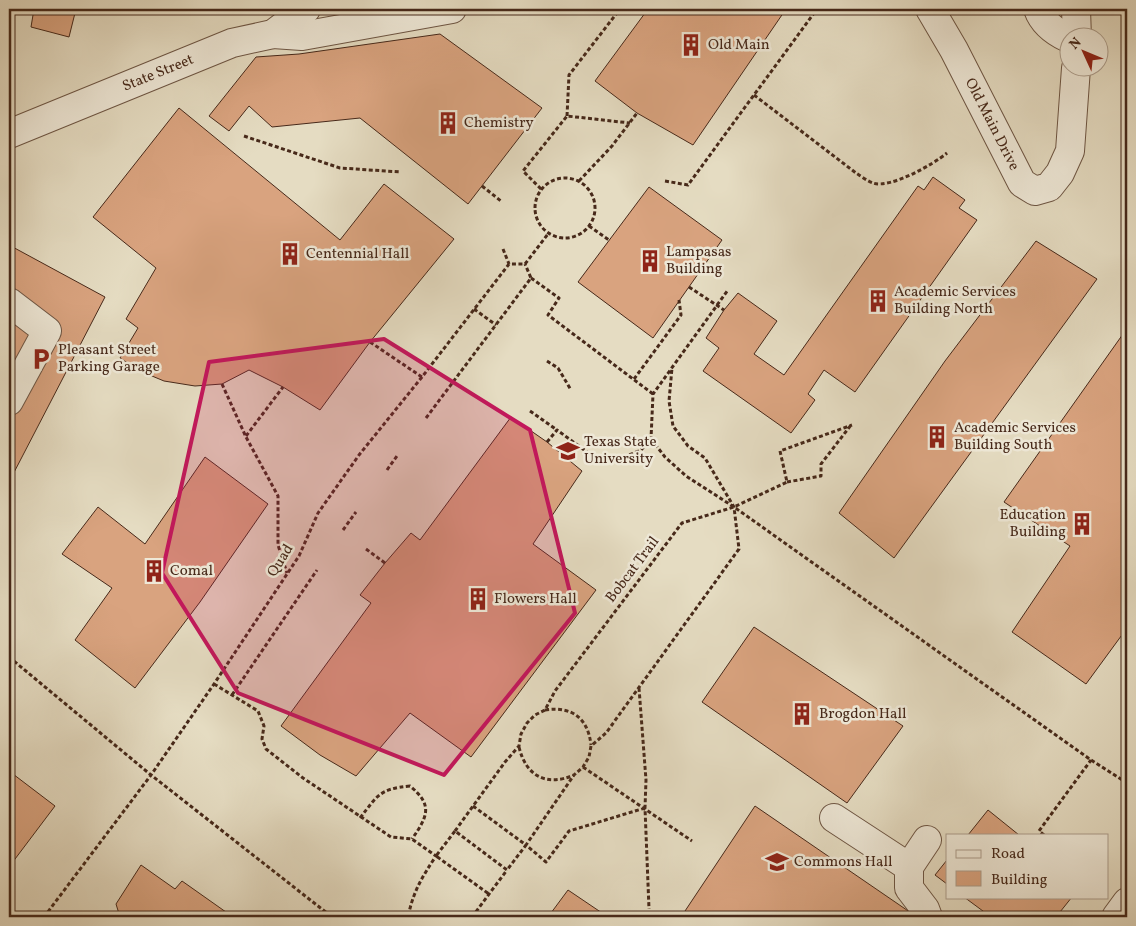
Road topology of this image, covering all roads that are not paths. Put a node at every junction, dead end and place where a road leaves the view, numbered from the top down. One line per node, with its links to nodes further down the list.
1 (306, 9): 7 (street, State Street)
2 (452, 9): 7 (street)
3 (930, 9): 9 (street, Old Main Drive)
4 (1038, 9): 8 (street)
5 (1076, 9): 6 (street)
6 (1077, 28)
7 (273, 34): 10 (street, State Street)
8 (1058, 34)
9 (1075, 78)
10 (9, 134)
11 (9, 302): 12 (street)
12 (9, 401)
13 (834, 818): 15 (street)
14 (927, 840): 15 (street)
15 (909, 867): 17 (street)
16 (1127, 902): 18 (street)
17 (928, 917)
18 (1116, 917)

